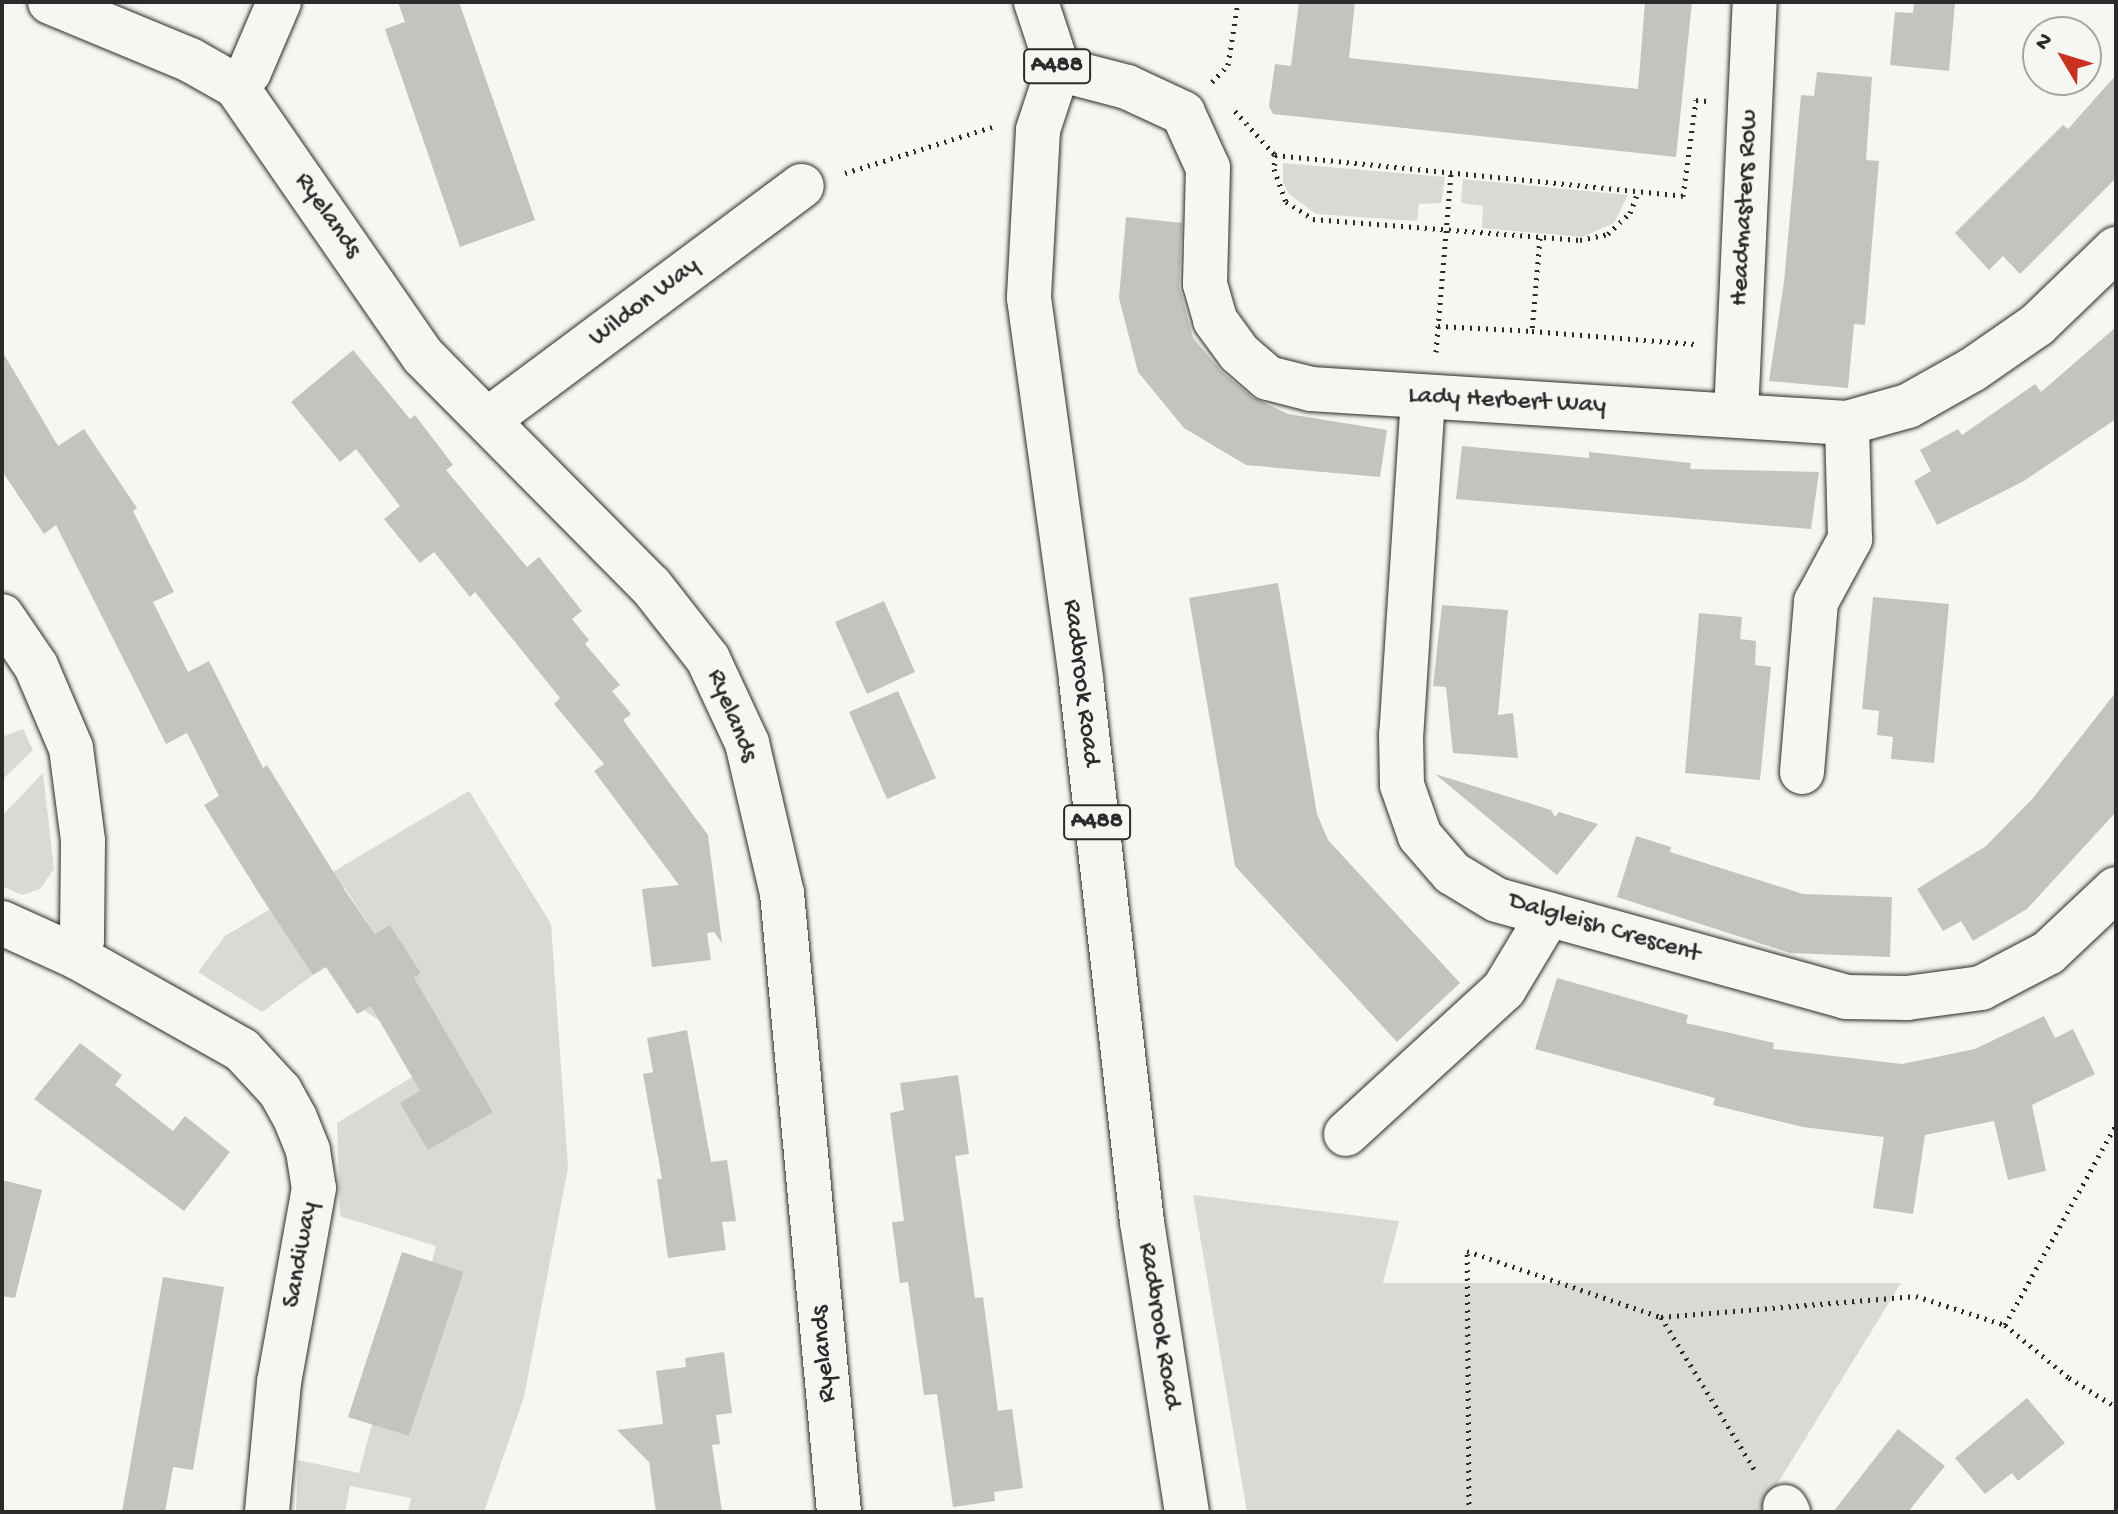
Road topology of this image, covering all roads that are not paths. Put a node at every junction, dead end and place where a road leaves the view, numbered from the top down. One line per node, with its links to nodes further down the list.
1 (50, 2): 6 (street, Ryelands)
2 (279, 2): 6 (street)
3 (1036, 2): 5 (street, A488)
4 (1755, 2): 10 (street, Headmasters Row)
5 (1058, 69): 9 (street, Lady Herbert Way); 22 (street, Radbrook Road / A488)
6 (236, 86): 11 (street, Ryelands)
7 (802, 186): 11 (street, Wildon Way)
8 (2116, 249): 12 (street, Lady Herbert Way)
9 (1428, 399): 10 (street, Lady Herbert Way); 16 (street, Dalgleish Crescent)
10 (1736, 414): 12 (street, Lady Herbert Way)
11 (489, 419): 21 (street, Ryelands)
12 (1847, 423): 14 (street)
13 (2, 616): 18 (street)
14 (1802, 772)
15 (2116, 889): 16 (street, Dalgleish Crescent)
16 (1549, 914): 19 (street)
17 (2, 923): 18 (street, Sandiway)
18 (77, 957): 20 (street, Sandiway)
19 (1346, 1134)
20 (267, 1512)
21 (839, 1512)
22 (1187, 1512)

